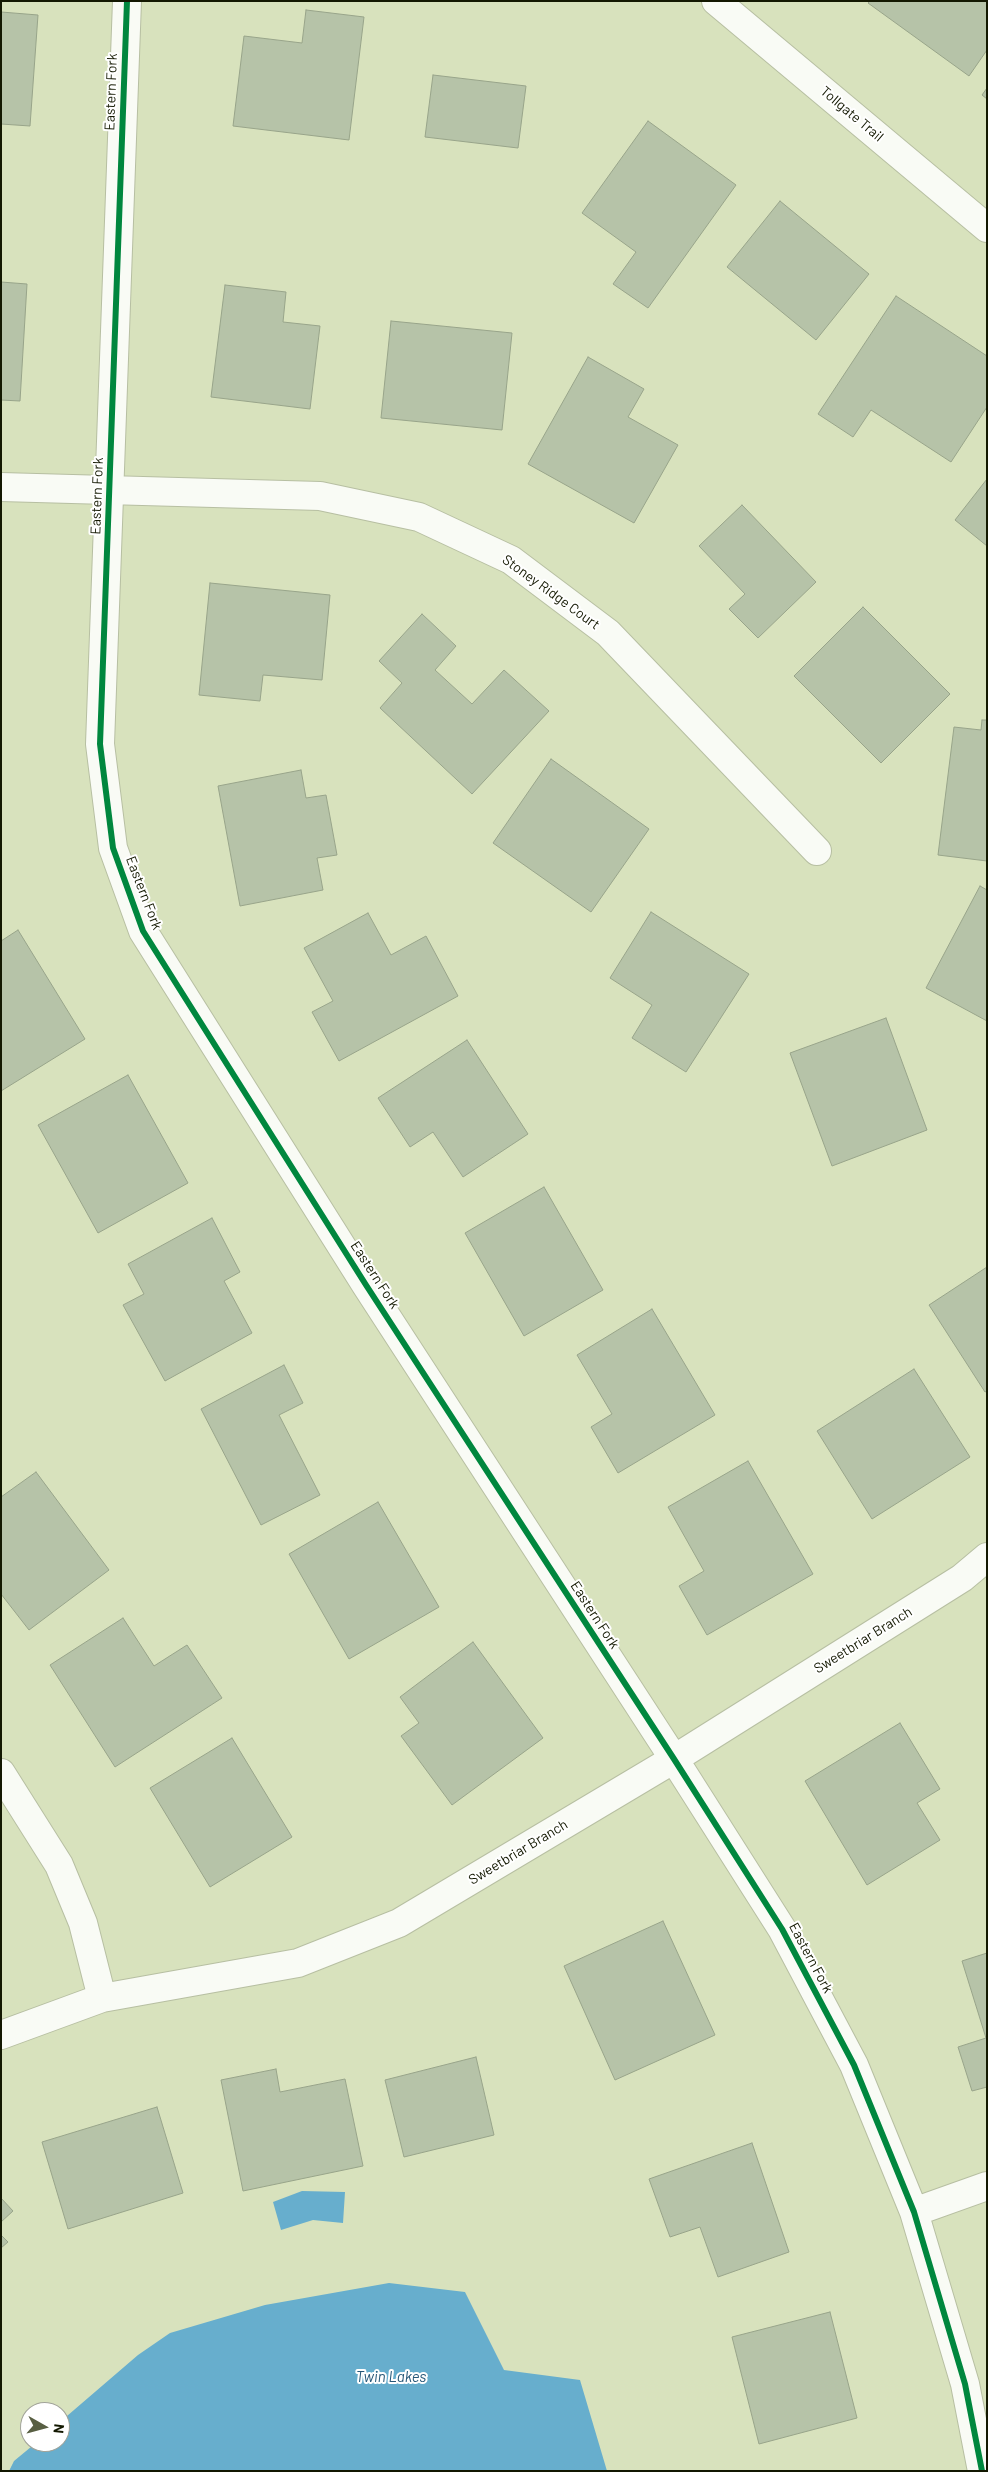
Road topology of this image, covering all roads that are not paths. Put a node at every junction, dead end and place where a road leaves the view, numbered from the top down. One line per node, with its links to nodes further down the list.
1 (127, 1): 5 (street, Eastern Fork)
2 (716, 1): 3 (street, Tollgate Trail)
3 (987, 228)
4 (1, 487): 5 (street, Stoney Ridge Court)
5 (110, 491): 6 (street, Stoney Ridge Court); 8 (street, Eastern Fork)
6 (817, 851)
7 (987, 1558): 8 (street, Sweetbriar Branch)
8 (674, 1759): 10 (street, Sweetbriar Branch); 13 (street, Eastern Fork)
9 (1, 1772): 10 (street)
10 (102, 1998): 11 (street, Sweetbriar Branch)
11 (1, 2035)
12 (987, 2186): 13 (street)
13 (914, 2212): 14 (street, Eastern Fork)
14 (982, 2471)

